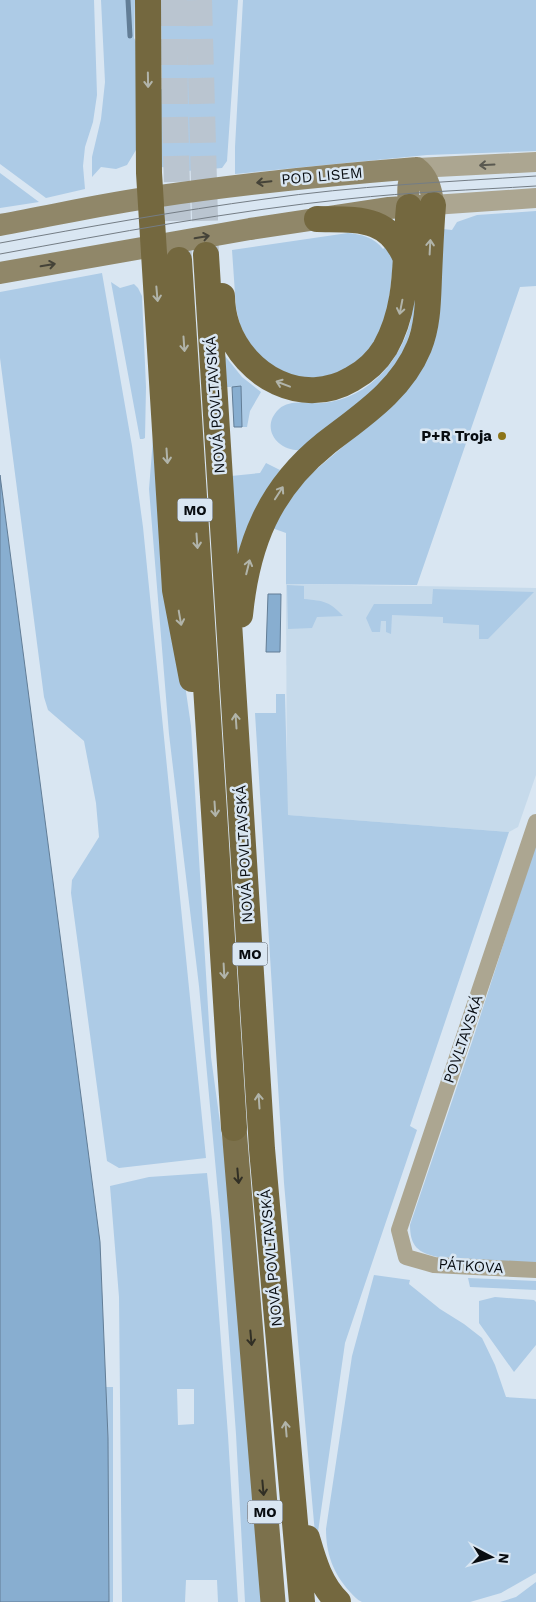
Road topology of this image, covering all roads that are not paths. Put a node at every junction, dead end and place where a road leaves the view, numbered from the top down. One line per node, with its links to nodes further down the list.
1 (148, 0): 4 (highway, one-way to 4)
2 (536, 162): 3 (street, POD LISEM, one-way to 3)
3 (417, 168): 4 (main road, POD LISEM, one-way to 4); 6 (main road)
4 (150, 197): 8 (main road, POD LISEM); 9 (highway)
5 (536, 198): 6 (street)
6 (421, 206): 7 (main road); 10 (highway); 13 (highway, one-way to 6)
7 (318, 219): 9 (main road, one-way to 7); 10 (highway)
8 (0, 225)
9 (154, 245): 12 (main road, one-way to 9); 14 (highway, one-way to 14)
10 (406, 259): 13 (highway, NOVÁ POVLTAVSKÁ / MO, one-way to 13)
11 (179, 260): 14 (highway, NOVÁ POVLTAVSKÁ / MO, one-way to 14)
12 (0, 273)
13 (234, 685): 19 (highway, NOVÁ POVLTAVSKÁ / MO, one-way to 13)
14 (211, 761): 16 (highway, NOVÁ POVLTAVSKÁ / MO, one-way to 16)
15 (536, 822): 17 (street, POVLTAVSKÁ)
16 (234, 1128): 20 (main road, NOVÁ POVLTAVSKÁ / MO, one-way to 20)
17 (406, 1257): 18 (street, PÁTKOVA)
18 (536, 1270)
19 (290, 1477): 21 (highway, NOVÁ POVLTAVSKÁ / MO); 22 (highway)
20 (273, 1602)
21 (302, 1602)
22 (338, 1602)

